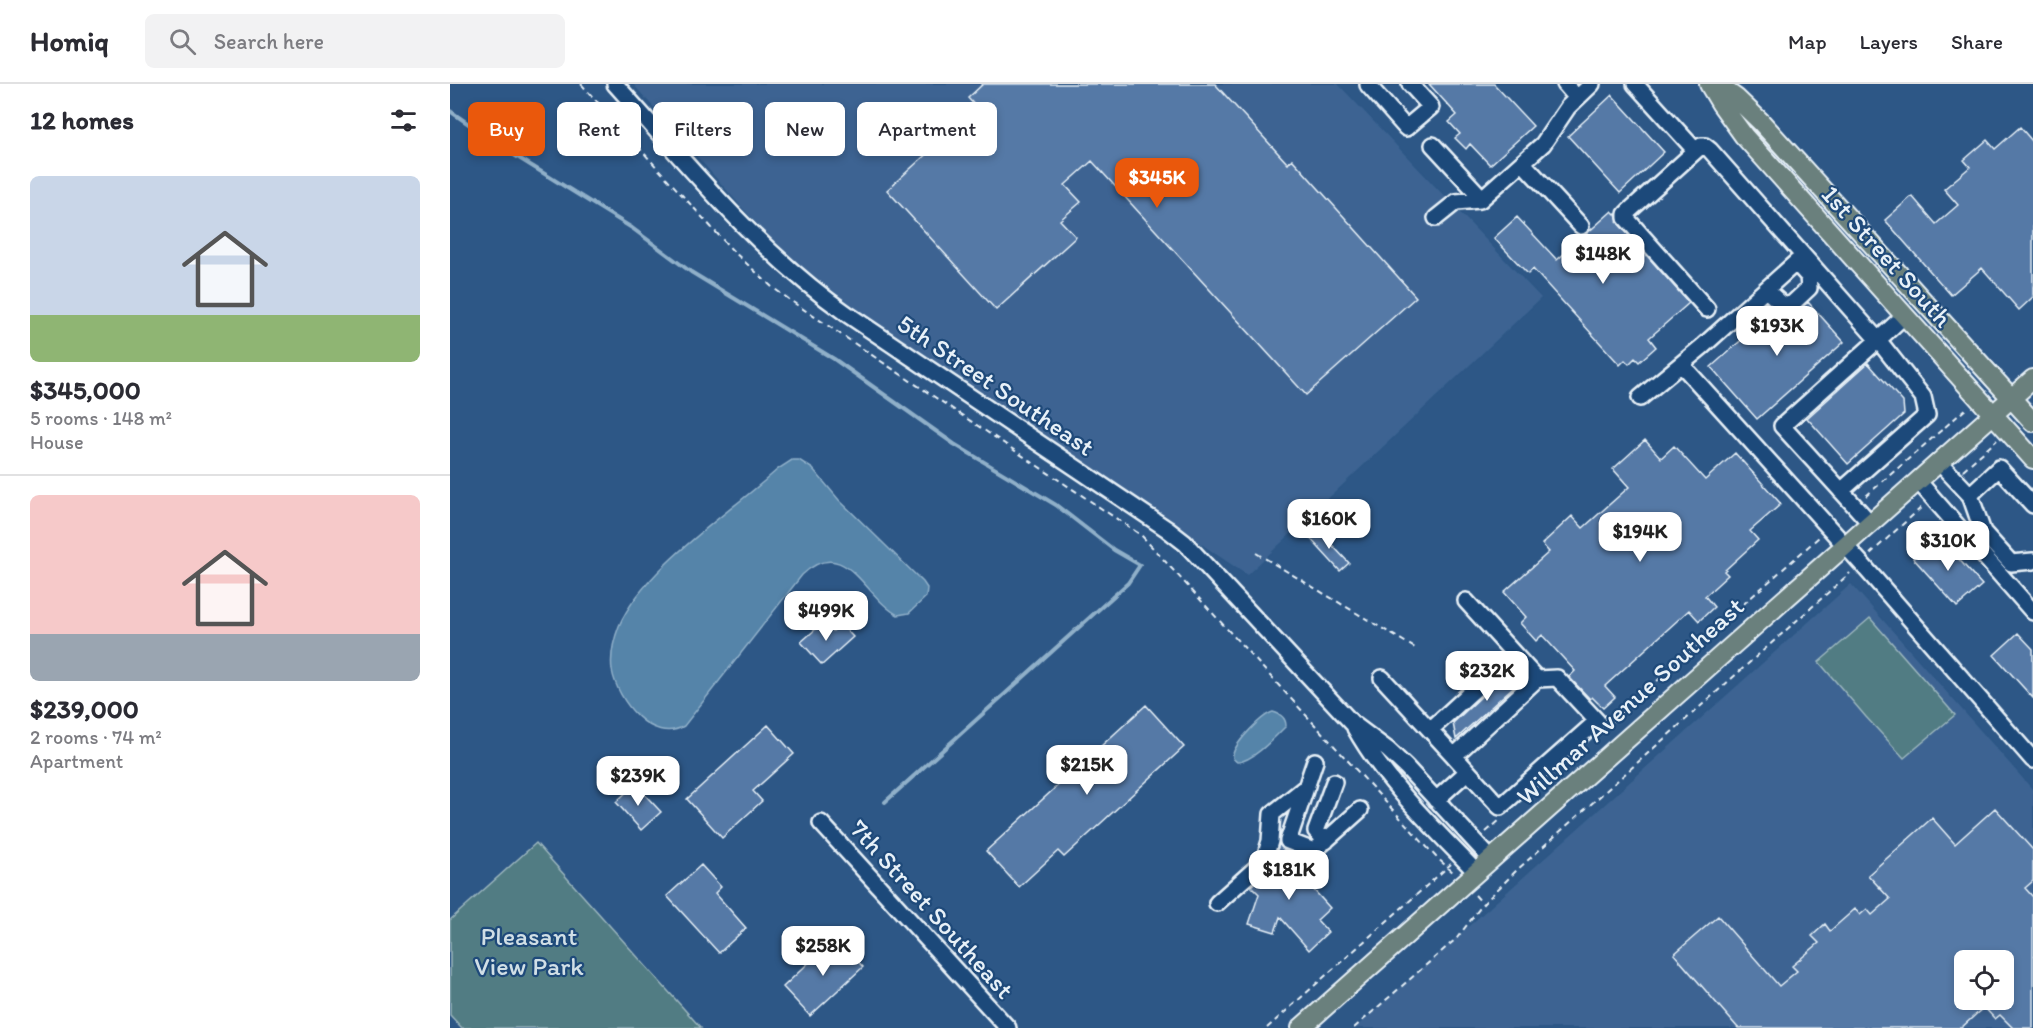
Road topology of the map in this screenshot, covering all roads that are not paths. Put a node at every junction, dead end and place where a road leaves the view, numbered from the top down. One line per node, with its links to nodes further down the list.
1 (615, 84): 40 (street, 5th Street Southeast)
2 (1411, 84): 7 (street)
3 (1592, 84): 8 (street)
4 (1635, 84): 10 (street)
5 (1709, 84): 18 (main road, 1st Street South)
6 (1716, 84): 22 (main road, 1st Street South)
7 (1368, 85)
8 (1574, 90): 11 (street)
9 (1433, 145): 12 (street)
10 (1695, 150): 15 (street); 17 (street)
11 (1522, 163): 12 (street); 14 (street)
12 (1482, 198): 13 (street)
13 (1436, 218)
14 (1581, 226)
15 (1800, 259): 16 (street); 16 (street); 19 (street)
16 (1766, 290): 20 (street)
17 (1707, 309)
18 (1905, 315): 19 (street); 24 (main road, 1st Street South)
19 (1878, 340): 29 (street); 29 (street)
20 (1681, 364): 23 (street); 33 (street)
21 (2033, 379): 22 (main road, Willmar Avenue Southeast)
22 (2012, 397): 24 (main road, Willmar Avenue Southeast); 25 (main road, 1st Street South)
23 (1640, 398)
24 (1994, 413): 26 (main road, 1st Street South); 27 (main road, Willmar Avenue Southeast)
25 (2033, 422)
26 (2033, 459)
27 (1939, 462): 28 (main road, Willmar Avenue Southeast); 30 (street)
28 (1918, 481): 32 (main road, Willmar Avenue Southeast); 36 (street)
29 (1841, 491): 32 (street)
30 (1970, 495): 31 (street); 34 (street)
31 (2033, 505)
32 (1870, 523): 33 (main road, Willmar Avenue Southeast)
33 (1845, 545): 43 (street); 52 (main road, Willmar Avenue Southeast)
34 (2033, 561)
35 (1466, 602): 37 (street)
36 (2033, 612)
37 (1513, 654): 39 (street); 41 (street)
38 (1382, 678): 41 (street)
39 (1536, 679): 42 (street); 45 (street)
40 (1352, 723): 48 (street, 5th Street Southeast); 53 (street, 5th Street Southeast)
41 (1430, 730): 42 (street)
42 (1454, 756): 45 (street)
43 (2033, 760)
44 (1316, 761): 47 (street)
45 (1467, 772): 48 (street)
46 (1334, 782): 51 (street)
47 (1307, 786): 51 (street); 54 (street)
48 (1436, 800): 52 (street, 5th Street Southeast)
49 (1359, 810): 51 (street)
50 (821, 823): 55 (street, 7th Street Southeast)
51 (1326, 841)
52 (1491, 859): 53 (main road, Willmar Avenue Southeast)
53 (1470, 878): 56 (main road, Willmar Avenue Southeast)
54 (1217, 903)
55 (1008, 1028)
56 (1301, 1028)

